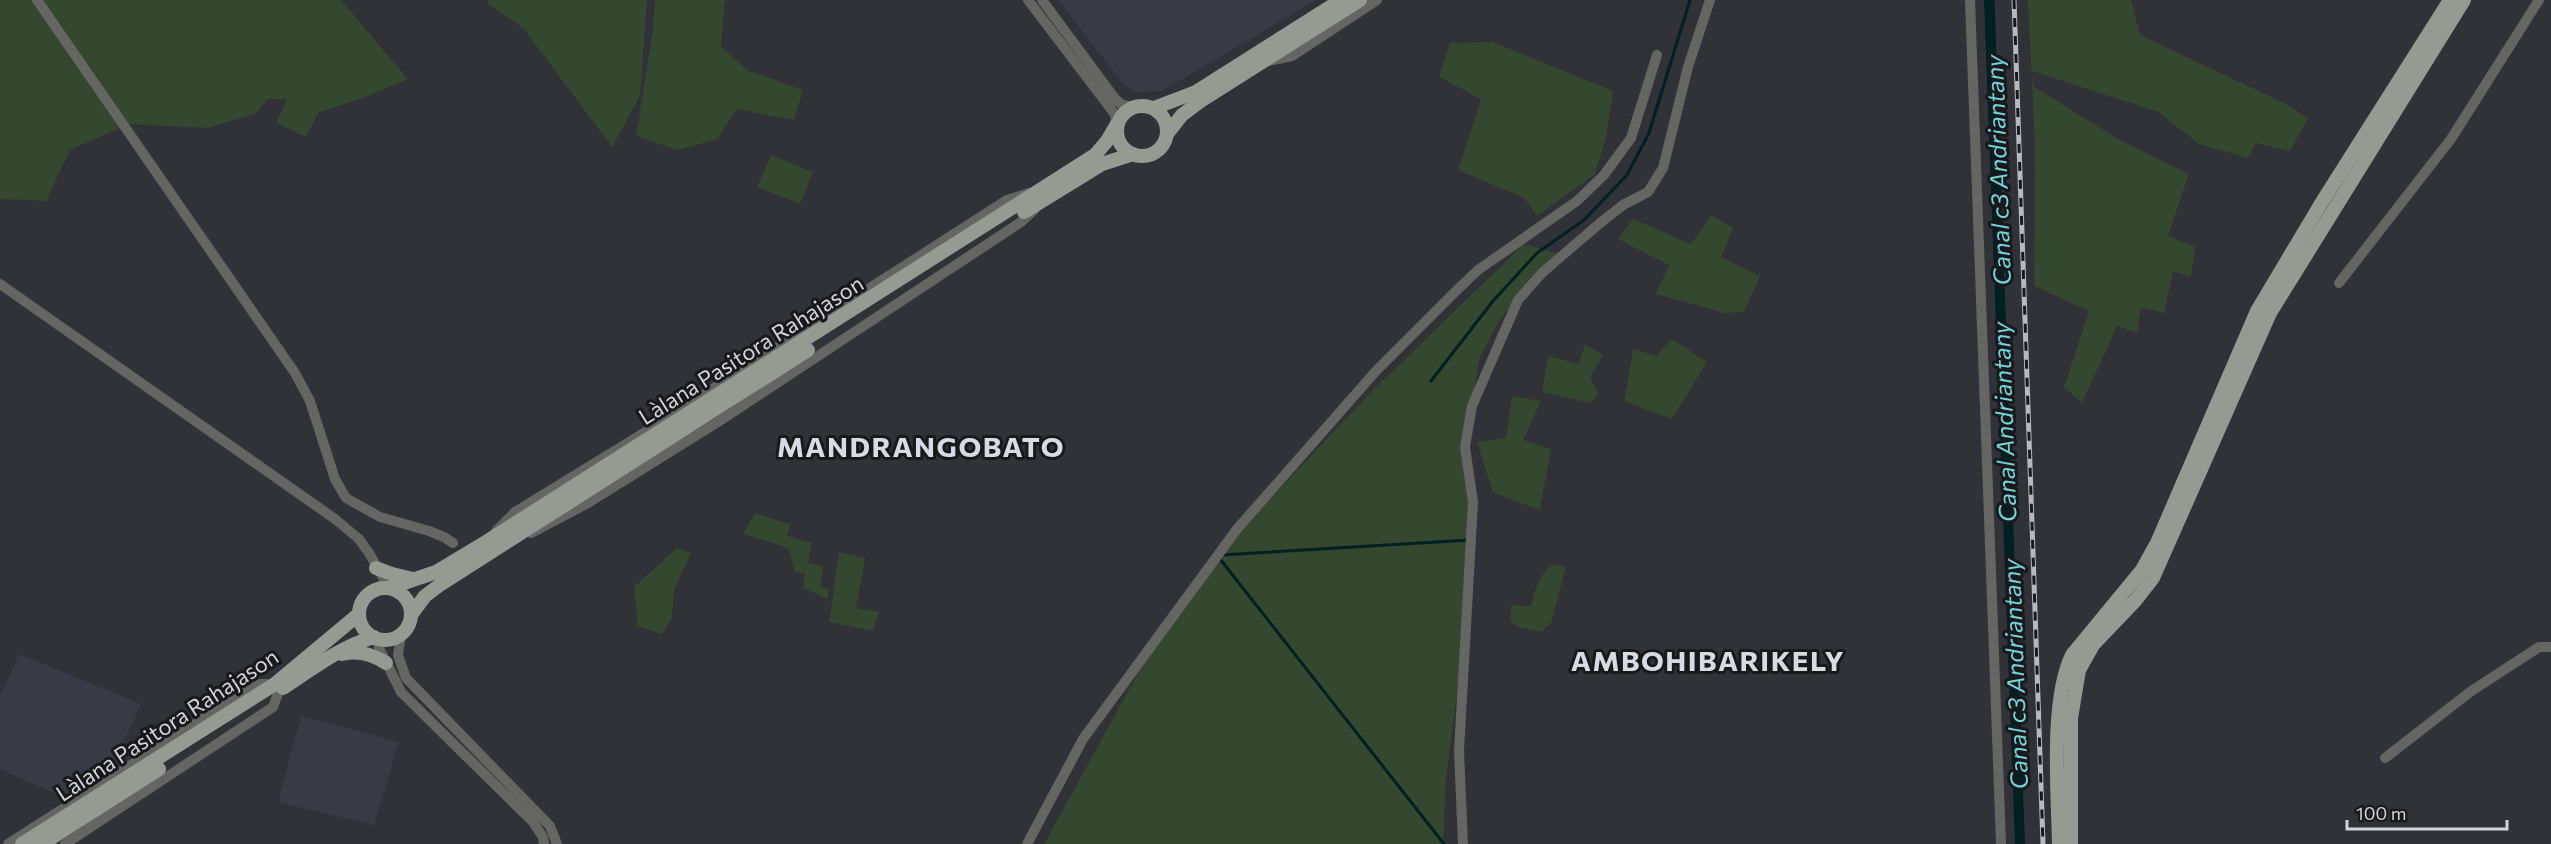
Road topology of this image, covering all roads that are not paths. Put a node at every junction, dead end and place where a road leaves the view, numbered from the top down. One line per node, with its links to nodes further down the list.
1 (37, 0): 22 (street)
2 (1029, 0): 16 (street)
3 (1042, 0): 14 (street)
4 (1341, 0): 15 (main road)
5 (1360, 0): 13 (main road)
6 (1377, 0): 13 (street)
7 (1710, 0): 43 (street)
8 (1970, 0): 44 (street)
9 (2450, 0): 45 (main road)
10 (2464, 0): 46 (main road)
11 (2539, 0): 20 (street)
12 (1657, 55): 42 (street)
13 (1265, 62): 17 (main road)
14 (1132, 107): 15 (main road); 16 (main road)
15 (1154, 108): 17 (main road)
16 (1117, 124): 18 (main road); 19 (main road, Làlana Pasitora Rahajason)
17 (1167, 134): 18 (main road)
18 (1133, 154): 19 (main road, Làlana Pasitora Rahajason)
19 (1046, 192): 23 (main road, Làlana Pasitora Rahajason); 23 (street)
20 (2339, 283)
21 (0, 284): 24 (street)
22 (453, 543)
23 (491, 546): 25 (main road, Làlana Pasitora Rahajason); 28 (main road, Làlana Pasitora Rahajason)
24 (376, 568): 25 (main road); 26 (street)
25 (418, 580): 26 (main road, Làlana Pasitora Rahajason)
26 (389, 588): 27 (main road); 28 (main road)
27 (359, 614): 30 (main road); 34 (main road, Làlana Pasitora Rahajason)
28 (411, 615): 29 (main road)
29 (401, 634): 30 (main road); 41 (street)
30 (376, 638): 32 (main road, Làlana Pasitora Rahajason); 33 (street)
31 (2551, 647): 35 (street)
32 (325, 659): 33 (main road); 34 (main road, Làlana Pasitora Rahajason)
33 (386, 663): 40 (street)
34 (277, 688): 36 (street); 37 (main road, Làlana Pasitora Rahajason); 38 (main road, Làlana Pasitora Rahajason); 39 (street)
35 (2385, 758)
36 (8, 844)
37 (22, 844)
38 (42, 844)
39 (65, 844)
40 (544, 844)
41 (557, 844)
42 (1027, 844)
43 (1463, 844)
44 (2001, 844)
45 (2059, 844)
46 (2071, 844)

